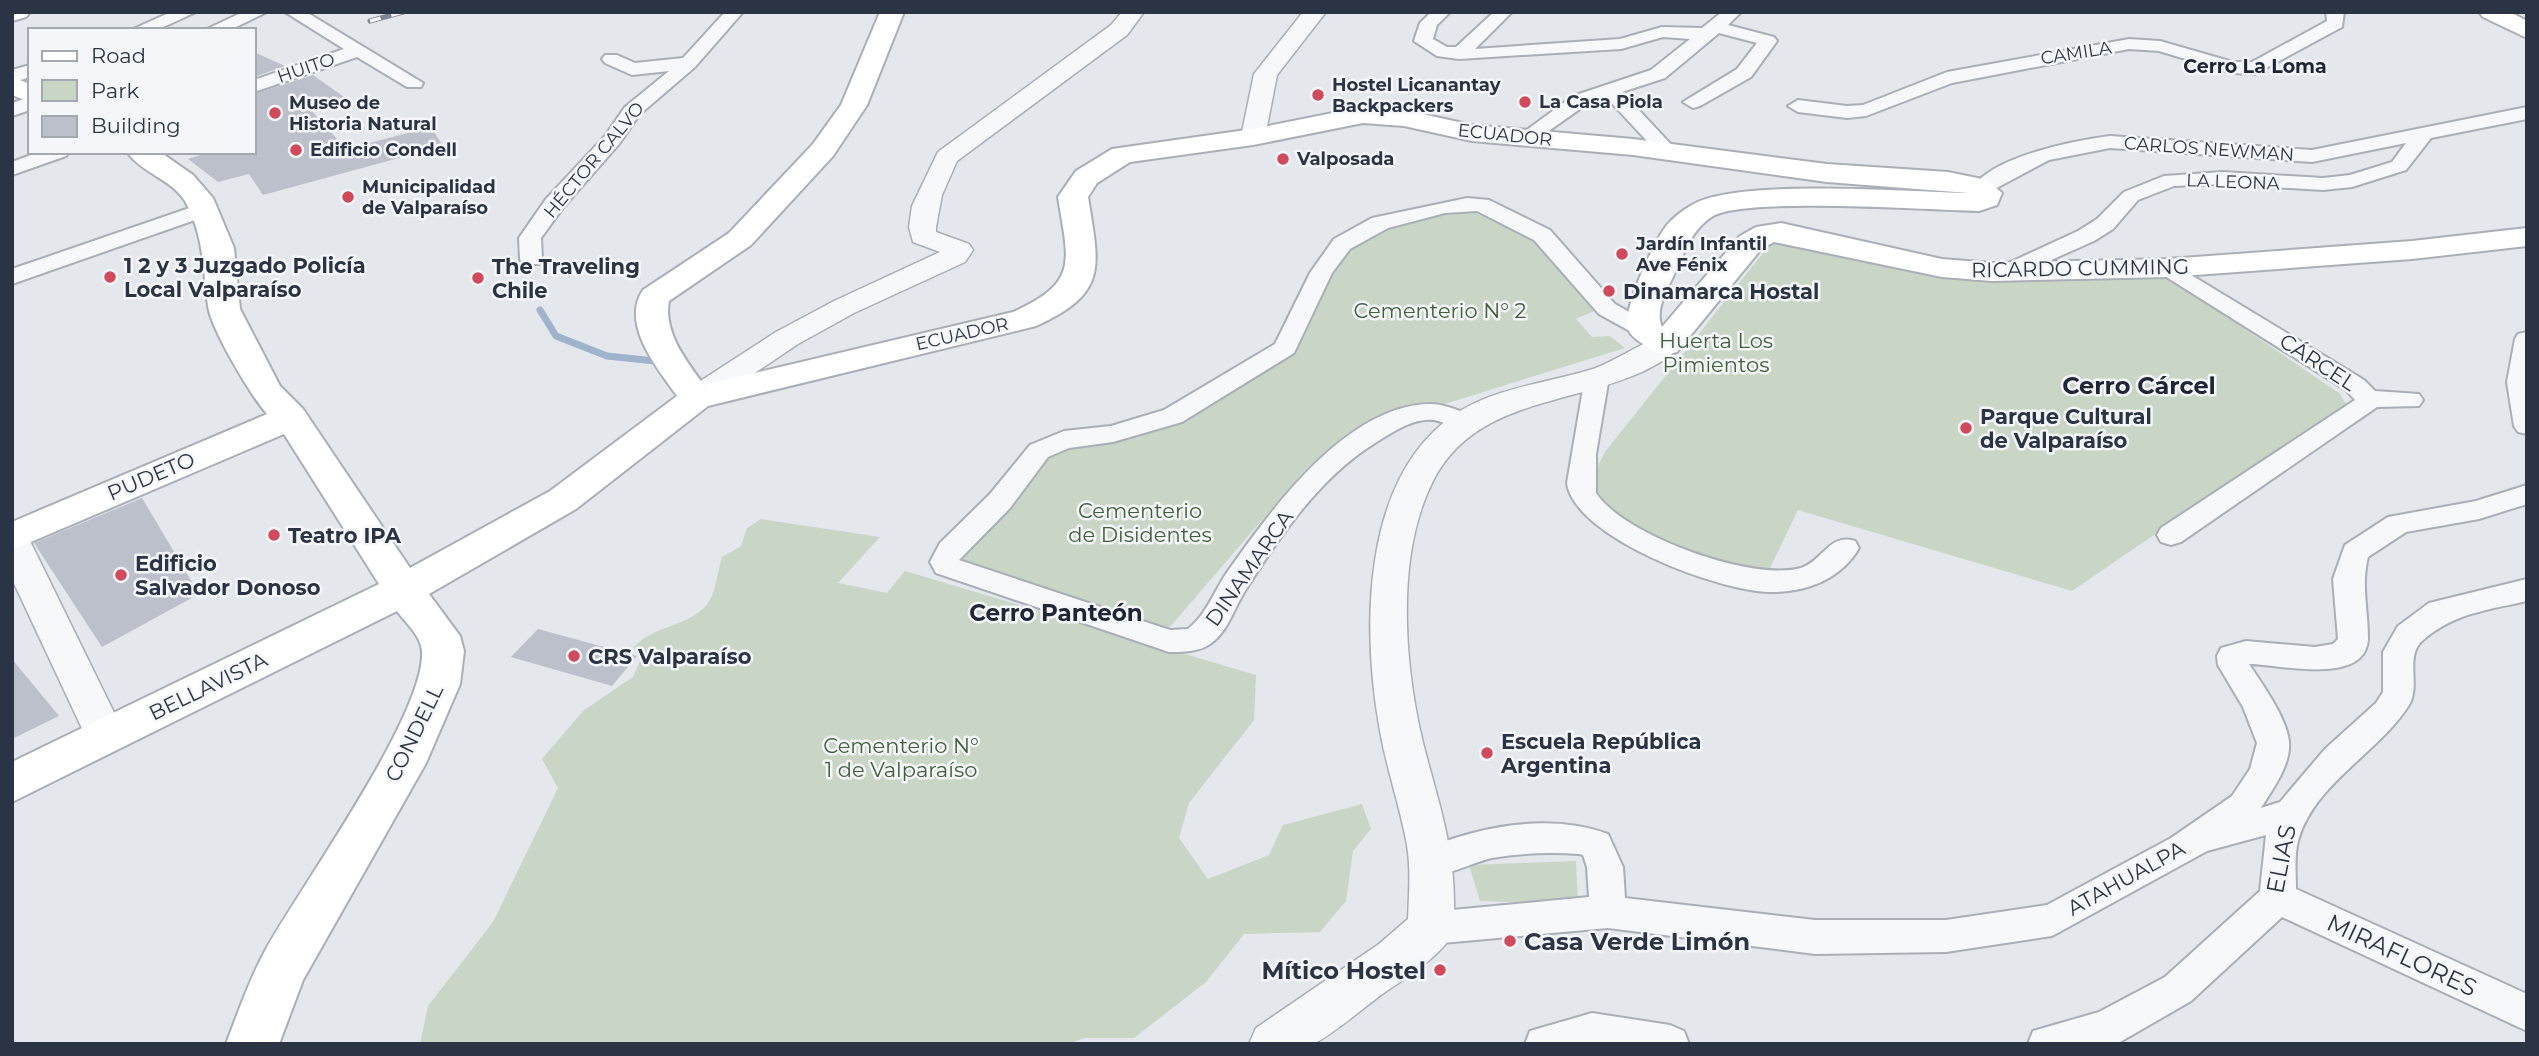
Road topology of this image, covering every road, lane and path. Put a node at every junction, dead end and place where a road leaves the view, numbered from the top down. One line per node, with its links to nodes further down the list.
1 (18, 12): 14 (main road)
2 (188, 12): 15 (street)
3 (259, 12): 16 (street)
4 (293, 12): 19 (street)
5 (735, 12): 22 (street, HÉCTOR CALVO)
6 (892, 12): 48 (main road)
7 (1133, 12): 48 (street)
8 (1315, 12): 32 (street)
9 (1442, 12): 20 (street)
10 (1504, 12): 20 (street)
11 (1733, 12): 17 (street)
12 (2335, 12): 29 (street, CAMILA)
13 (2491, 12): 18 (main road)
14 (12, 14)
15 (145, 28)
16 (219, 28)
17 (1713, 31): 20 (street); 26 (street); 28 (street)
18 (2527, 31)
19 (359, 50): 23 (street); 25 (street, HUITO)
20 (1459, 54)
21 (611, 59): 22 (street)
22 (690, 63): 41 (street, HÉCTOR CALVO)
23 (414, 83)
24 (12, 85): 27 (main road)
25 (256, 85)
26 (1609, 89): 33 (street); 34 (street)
27 (28, 93)
28 (1693, 102)
29 (1798, 106)
30 (2527, 113): 31 (street, CARLOS NEWMAN)
31 (2424, 134): 38 (street, CARLOS NEWMAN); 43 (street, LA LEONA)
32 (1253, 137): 33 (main road, ECUADOR); 48 (main road, ECUADOR)
33 (1526, 138): 34 (main road, ECUADOR)
34 (1668, 152): 38 (main road, ECUADOR)
35 (53, 154): 37 (street)
36 (144, 154): 39 (main road, CONDELL)
37 (12, 169)
38 (1982, 188): 45 (main road)
39 (204, 209): 44 (street); 51 (main road, CONDELL)
40 (2527, 237): 42 (main road, RICARDO CUMMING)
41 (531, 259)
42 (2168, 268): 43 (main road, RICARDO CUMMING); 49 (street, CÁRCEL)
43 (2008, 272): 45 (main road, RICARDO CUMMING)
44 (12, 277)
45 (1655, 338): 47 (street, RICARDO CUMMING); 52 (street, DINAMARCA)
46 (2527, 339): 53 (street)
47 (1597, 377): 52 (street, RICARDO CUMMING); 57 (street)
48 (696, 398): 58 (main road, BELLAVISTA)
49 (2368, 399): 50 (street); 55 (street, CÁRCEL)
50 (2410, 400)
51 (291, 416): 56 (main road, PUDETO); 58 (main road, CONDELL)
52 (1466, 422): 64 (street, RICARDO CUMMING)
53 (2527, 426)
54 (2527, 494): 63 (street, ATAHUALPA)
55 (2171, 535)
56 (12, 539): 60 (street)
57 (1845, 548)
58 (403, 590): 60 (main road, BELLAVISTA); 69 (main road, CONDELL)
59 (2527, 590): 62 (street, ELIAS)
60 (106, 737): 61 (main road, BELLAVISTA)
61 (12, 783)
62 (2291, 813): 63 (street); 65 (street, ELIAS)
63 (2193, 841): 66 (street, ATAHUALPA)
64 (1431, 862): 66 (street); 67 (street, RICARDO CUMMING)
65 (2278, 898): 68 (street, MIRAFLORES); 73 (street, ELIAS)
66 (1608, 912): 67 (street, ATAHUALPA)
67 (1432, 928): 70 (street)
68 (2527, 1013)
69 (252, 1044)
70 (1273, 1044)
71 (1544, 1044): 72 (street)
72 (1670, 1044)
73 (2047, 1044)

